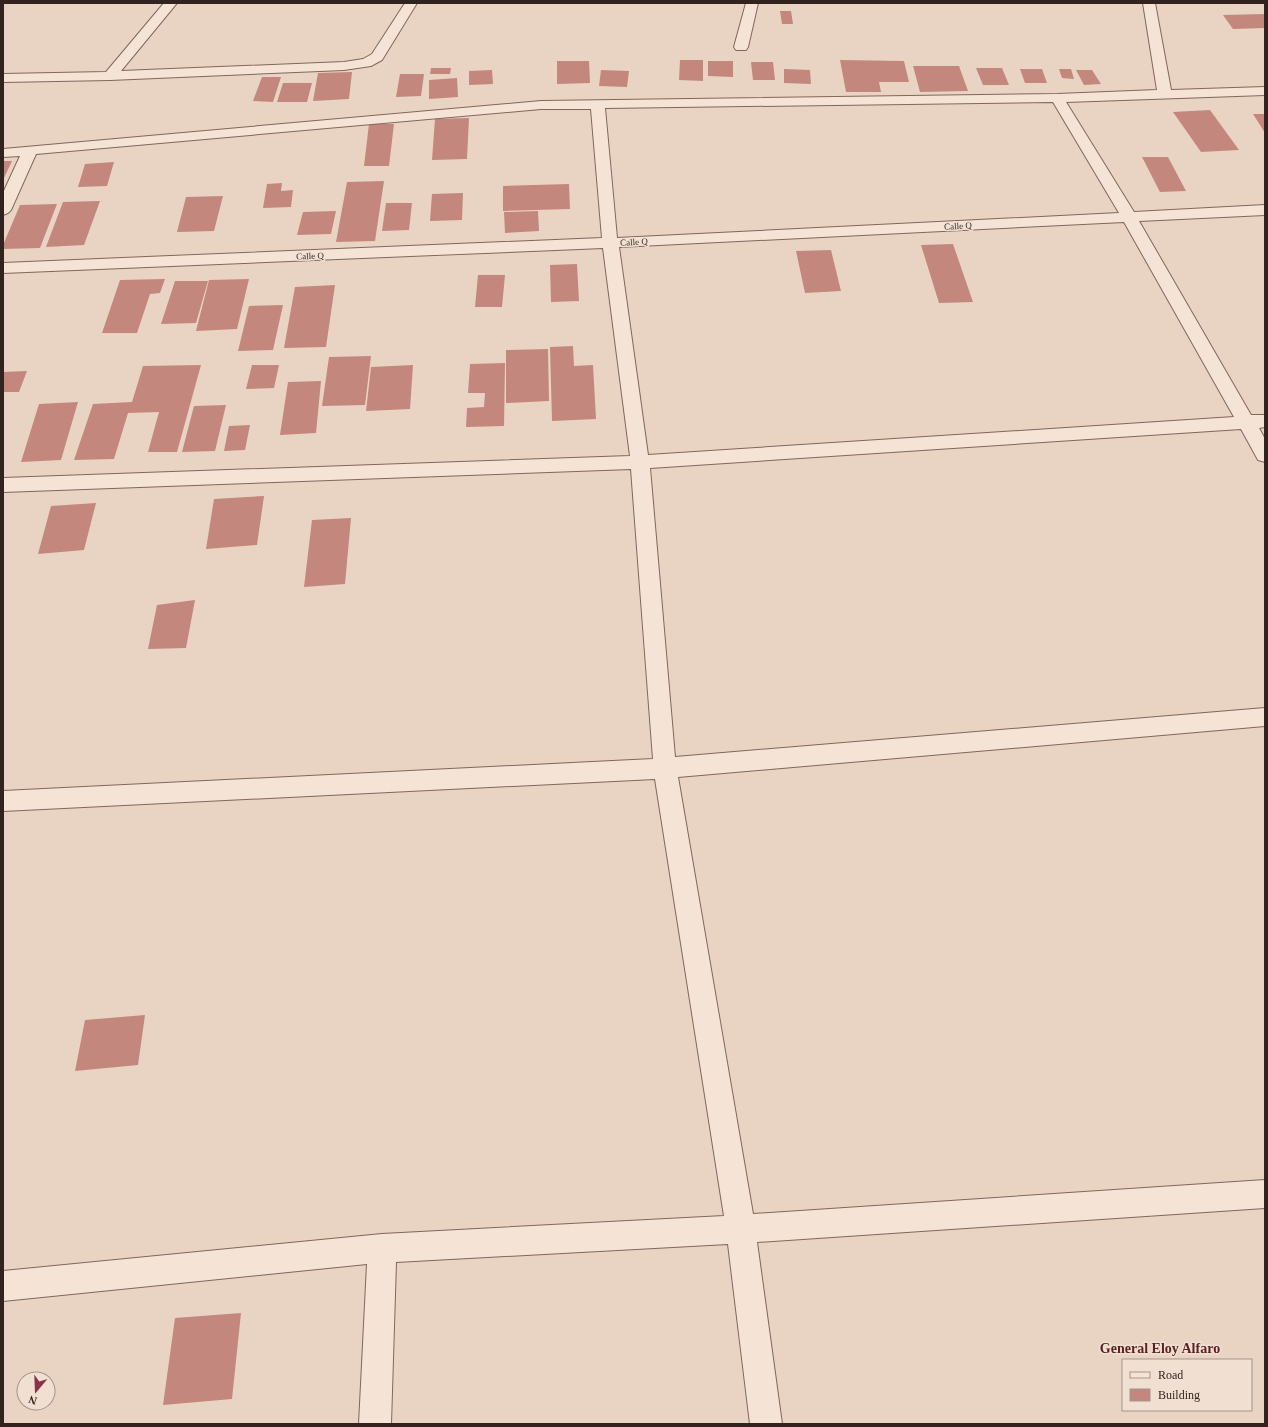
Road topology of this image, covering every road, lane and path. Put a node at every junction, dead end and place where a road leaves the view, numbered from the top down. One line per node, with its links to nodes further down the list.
1 (171, 3): 6 (street)
2 (411, 3): 6 (street)
3 (752, 3): 5 (street)
4 (1149, 3): 9 (street)
5 (741, 47)
6 (110, 76): 7 (street)
7 (3, 78)
8 (1265, 91): 9 (street)
9 (1165, 95): 10 (street)
10 (1057, 98): 11 (street); 16 (street)
11 (598, 105): 12 (street); 17 (street)
12 (30, 151): 13 (street); 14 (street)
13 (3, 153)
14 (3, 210)
15 (1265, 210): 16 (street, Calle Q)
16 (1129, 217): 17 (street, Calle Q); 20 (street)
17 (610, 243): 18 (street, Calle Q); 22 (street)
18 (3, 268)
19 (1265, 421): 20 (street)
20 (1246, 422): 21 (street); 22 (street)
21 (1265, 455)
22 (640, 462): 23 (street); 25 (street)
23 (3, 485)
24 (1265, 717): 25 (street)
25 (665, 768): 26 (street); 28 (street)
26 (3, 801)
27 (1265, 1194): 28 (street)
28 (741, 1229): 29 (street); 32 (street)
29 (382, 1248): 30 (street); 31 (street)
30 (3, 1286)
31 (375, 1424)
32 (766, 1424)

